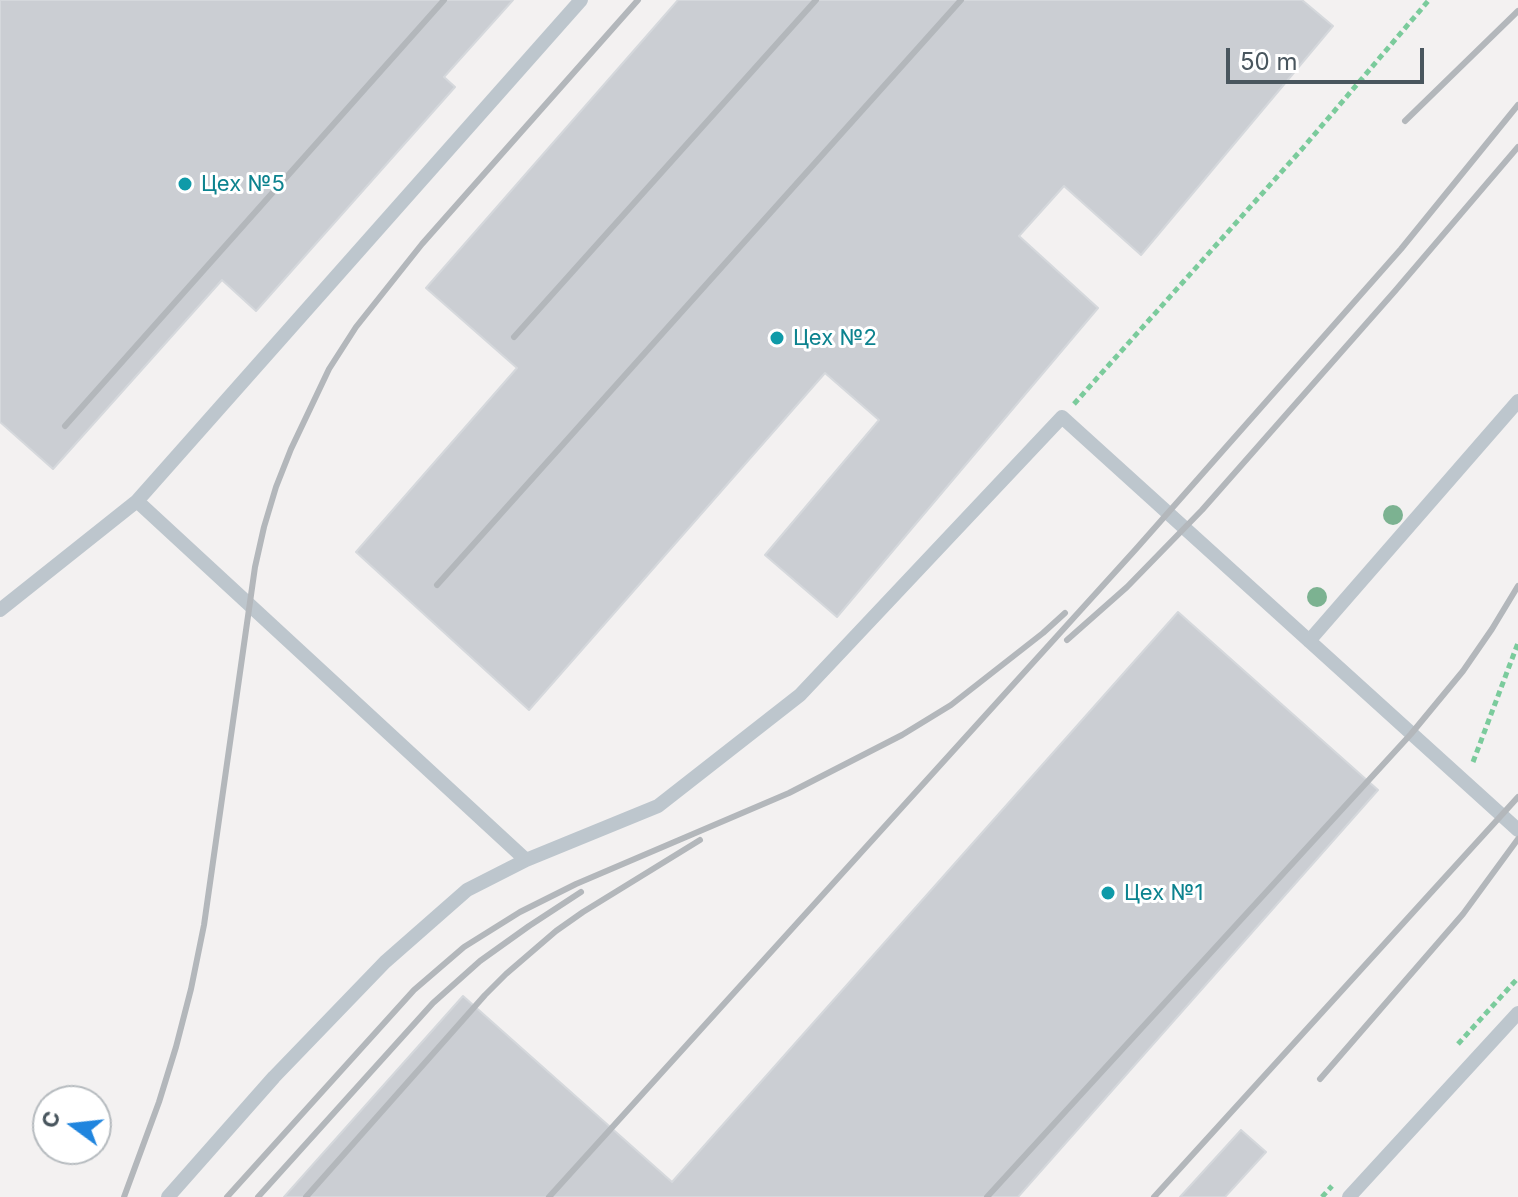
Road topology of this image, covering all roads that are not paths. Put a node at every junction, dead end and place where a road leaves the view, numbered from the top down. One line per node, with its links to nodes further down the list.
1 (581, 0): 3 (lane)
2 (1518, 401): 5 (lane)
3 (137, 501): 4 (lane); 7 (lane)
4 (0, 610)
5 (1309, 641): 6 (lane); 7 (lane)
6 (1518, 830)
7 (526, 860): 9 (lane)
8 (1518, 1013): 10 (lane)
9 (168, 1197)
10 (1349, 1197)

